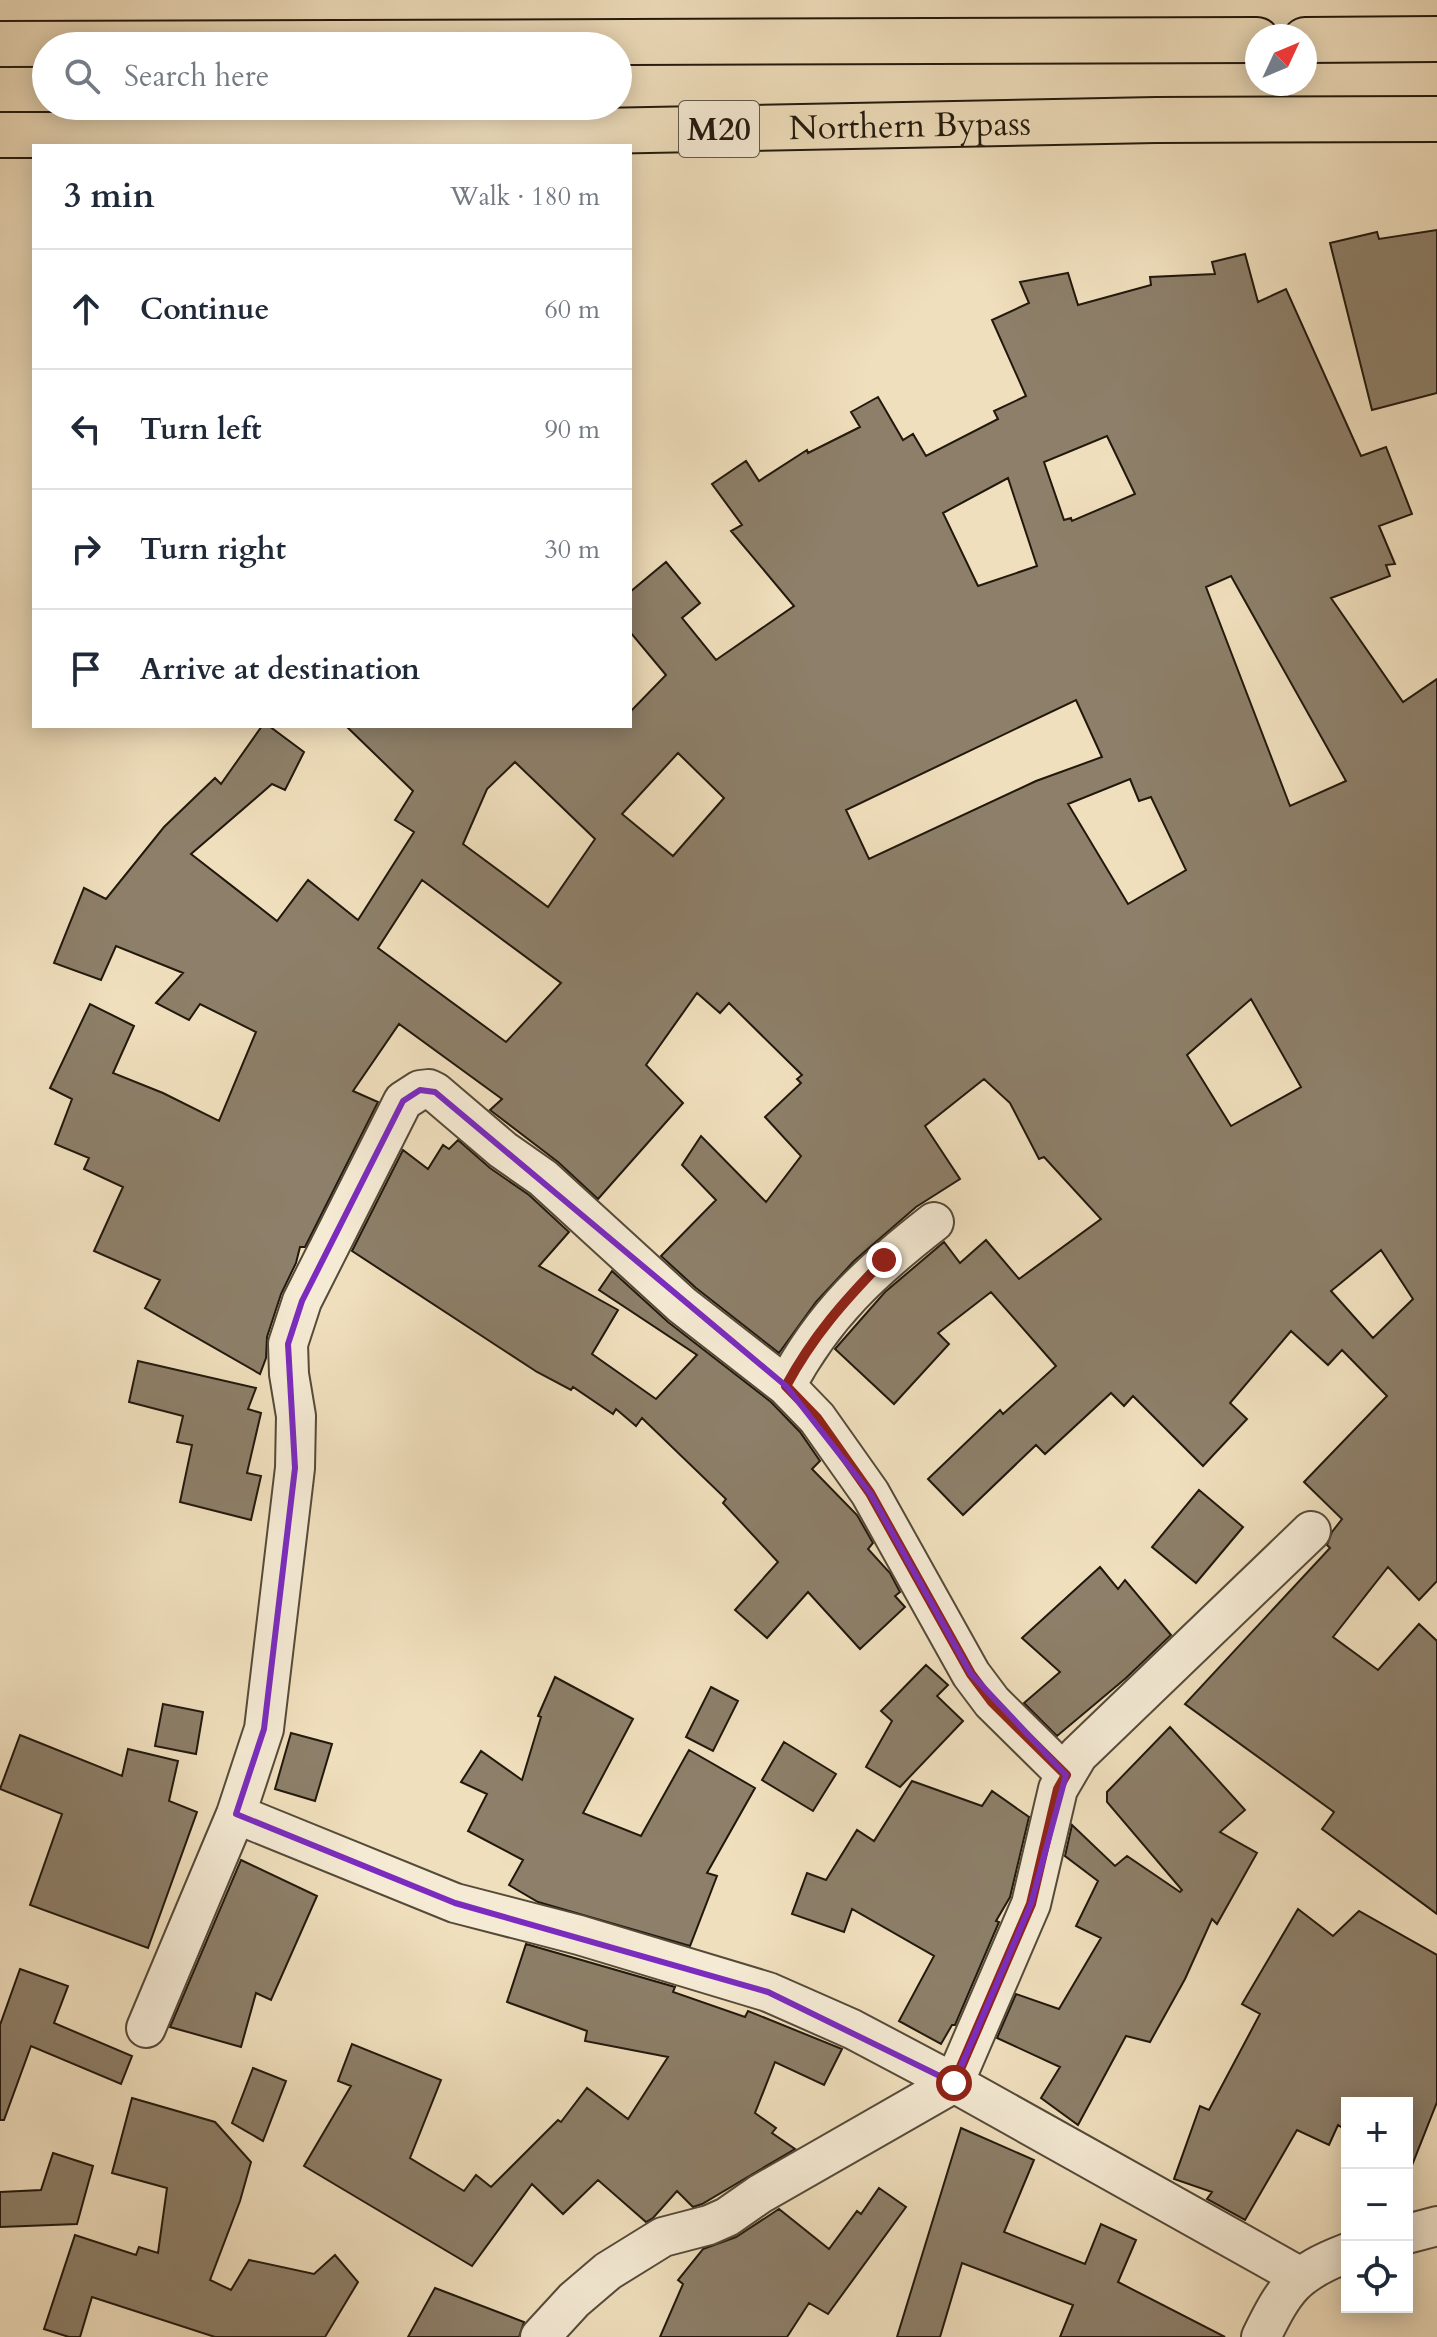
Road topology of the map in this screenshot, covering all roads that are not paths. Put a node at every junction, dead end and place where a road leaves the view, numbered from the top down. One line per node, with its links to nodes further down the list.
1 (1437, 39): 3 (highway)
2 (1245, 40): 4 (highway)
3 (1317, 40)
4 (632, 42)
5 (0, 44): 6 (highway)
6 (32, 44)
7 (1437, 119): 8 (highway, Northern Bypass / M20)
8 (0, 135)
9 (934, 1222): 10 (street)
10 (786, 1386): 12 (street); 13 (street)
11 (1311, 1531): 12 (street)
12 (1066, 1775): 15 (street)
13 (236, 1814): 14 (street); 15 (street)
14 (146, 2028)
15 (954, 2083): 19 (street); 20 (street)
16 (1437, 2226): 17 (street)
17 (1413, 2232)
18 (1341, 2255): 19 (street)
19 (1299, 2276): 21 (street)
20 (540, 2337)
21 (1261, 2337)

